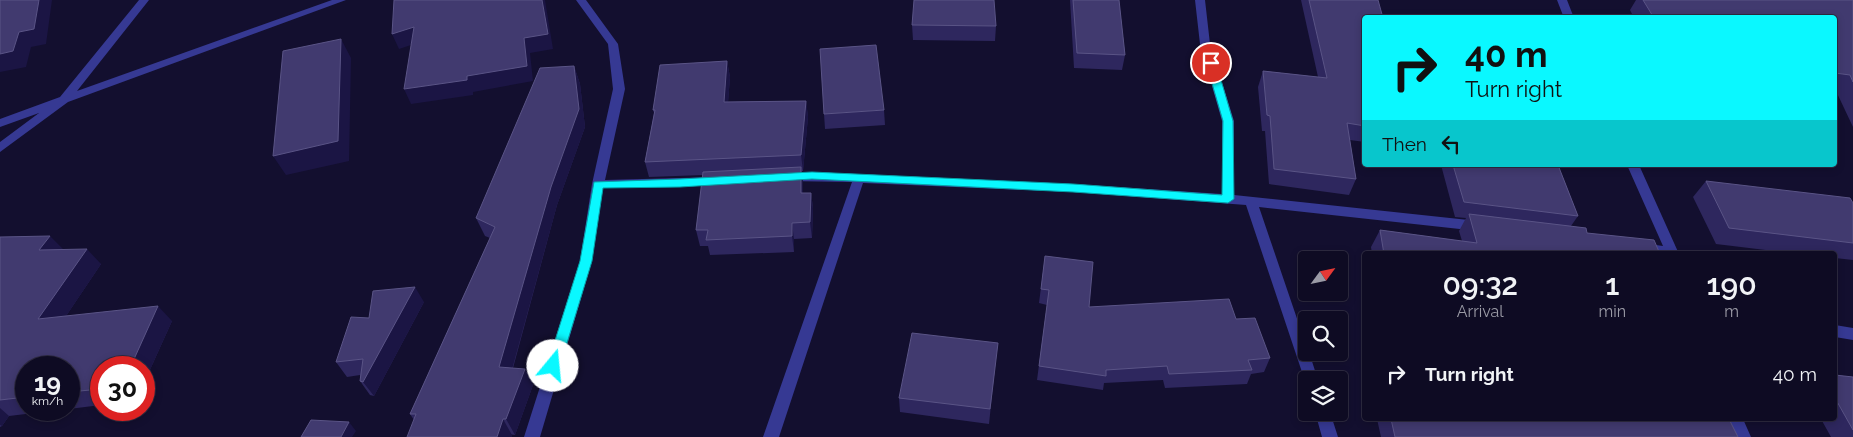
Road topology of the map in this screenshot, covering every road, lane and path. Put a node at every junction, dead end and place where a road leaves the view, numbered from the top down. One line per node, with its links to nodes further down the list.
1 (144, 0): 7 (street)
2 (341, 0): 7 (street)
3 (581, 0): 14 (street)
4 (1200, 0): 15 (street)
5 (1562, 0): 6 (street)
6 (1568, 15)
7 (64, 100): 8 (street); 9 (street)
8 (0, 123)
9 (0, 148)
10 (1634, 167): 20 (street)
11 (774, 178): 12 (street)
12 (859, 178): 15 (street); 27 (street)
13 (727, 181): 14 (street)
14 (598, 184): 26 (street)
15 (1228, 199): 16 (street)
16 (1251, 202): 17 (street); 23 (street)
17 (1494, 228)
18 (1632, 246): 19 (street)
19 (1661, 251)
20 (1671, 251)
21 (1837, 332): 22 (street)
22 (1853, 334)
23 (1308, 371)
24 (1325, 421): 28 (street)
25 (1737, 421): 29 (street)
26 (532, 437)
27 (771, 437)
28 (1330, 437)
29 (1743, 437)

